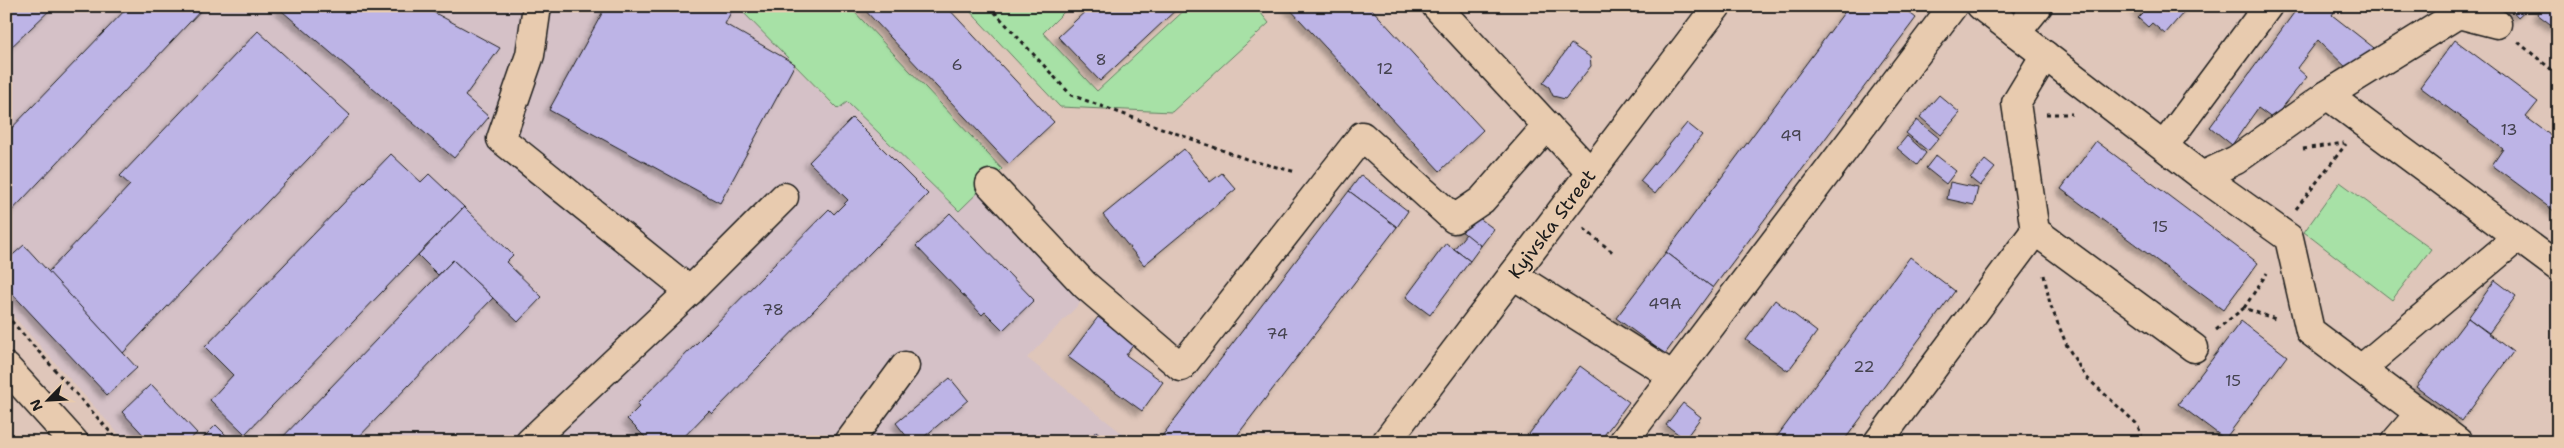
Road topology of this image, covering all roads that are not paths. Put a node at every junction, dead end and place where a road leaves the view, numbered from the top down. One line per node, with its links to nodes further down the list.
1 (537, 6): 22 (main road)
2 (1436, 6): 12 (main road)
3 (1717, 6): 14 (main road, Kyivska Street)
4 (1953, 6): 27 (main road)
5 (1981, 6): 9 (main road)
6 (2038, 6): 9 (main road)
7 (2268, 6): 13 (main road)
8 (2497, 24): 11 (main road)
9 (2016, 33): 10 (main road)
10 (2045, 55): 13 (main road); 18 (main road)
11 (2327, 95): 15 (main road); 19 (main road)
12 (1547, 126): 14 (main road); 16 (main road)
13 (2164, 146): 15 (main road)
14 (1591, 173): 21 (main road, Kyivska Street)
15 (2202, 176): 26 (main road)
16 (990, 184)
17 (784, 197): 22 (main road)
18 (2035, 231): 23 (main road); 34 (main road)
19 (2518, 237): 20 (main road); 26 (main road)
20 (2558, 267)
21 (1513, 275): 27 (main road); 32 (main road, Kyivska Street)
22 (690, 291): 30 (main road)
23 (2194, 348)
24 (905, 366): 31 (main road)
25 (6, 367): 29 (main road)
26 (2361, 369): 28 (main road)
27 (1673, 376): 33 (main road)
28 (2420, 413): 35 (main road); 36 (main road)
29 (74, 442)
30 (530, 442)
31 (849, 442)
32 (1386, 442)
33 (1623, 442)
34 (1878, 442)
35 (2395, 442)
36 (2458, 442)

